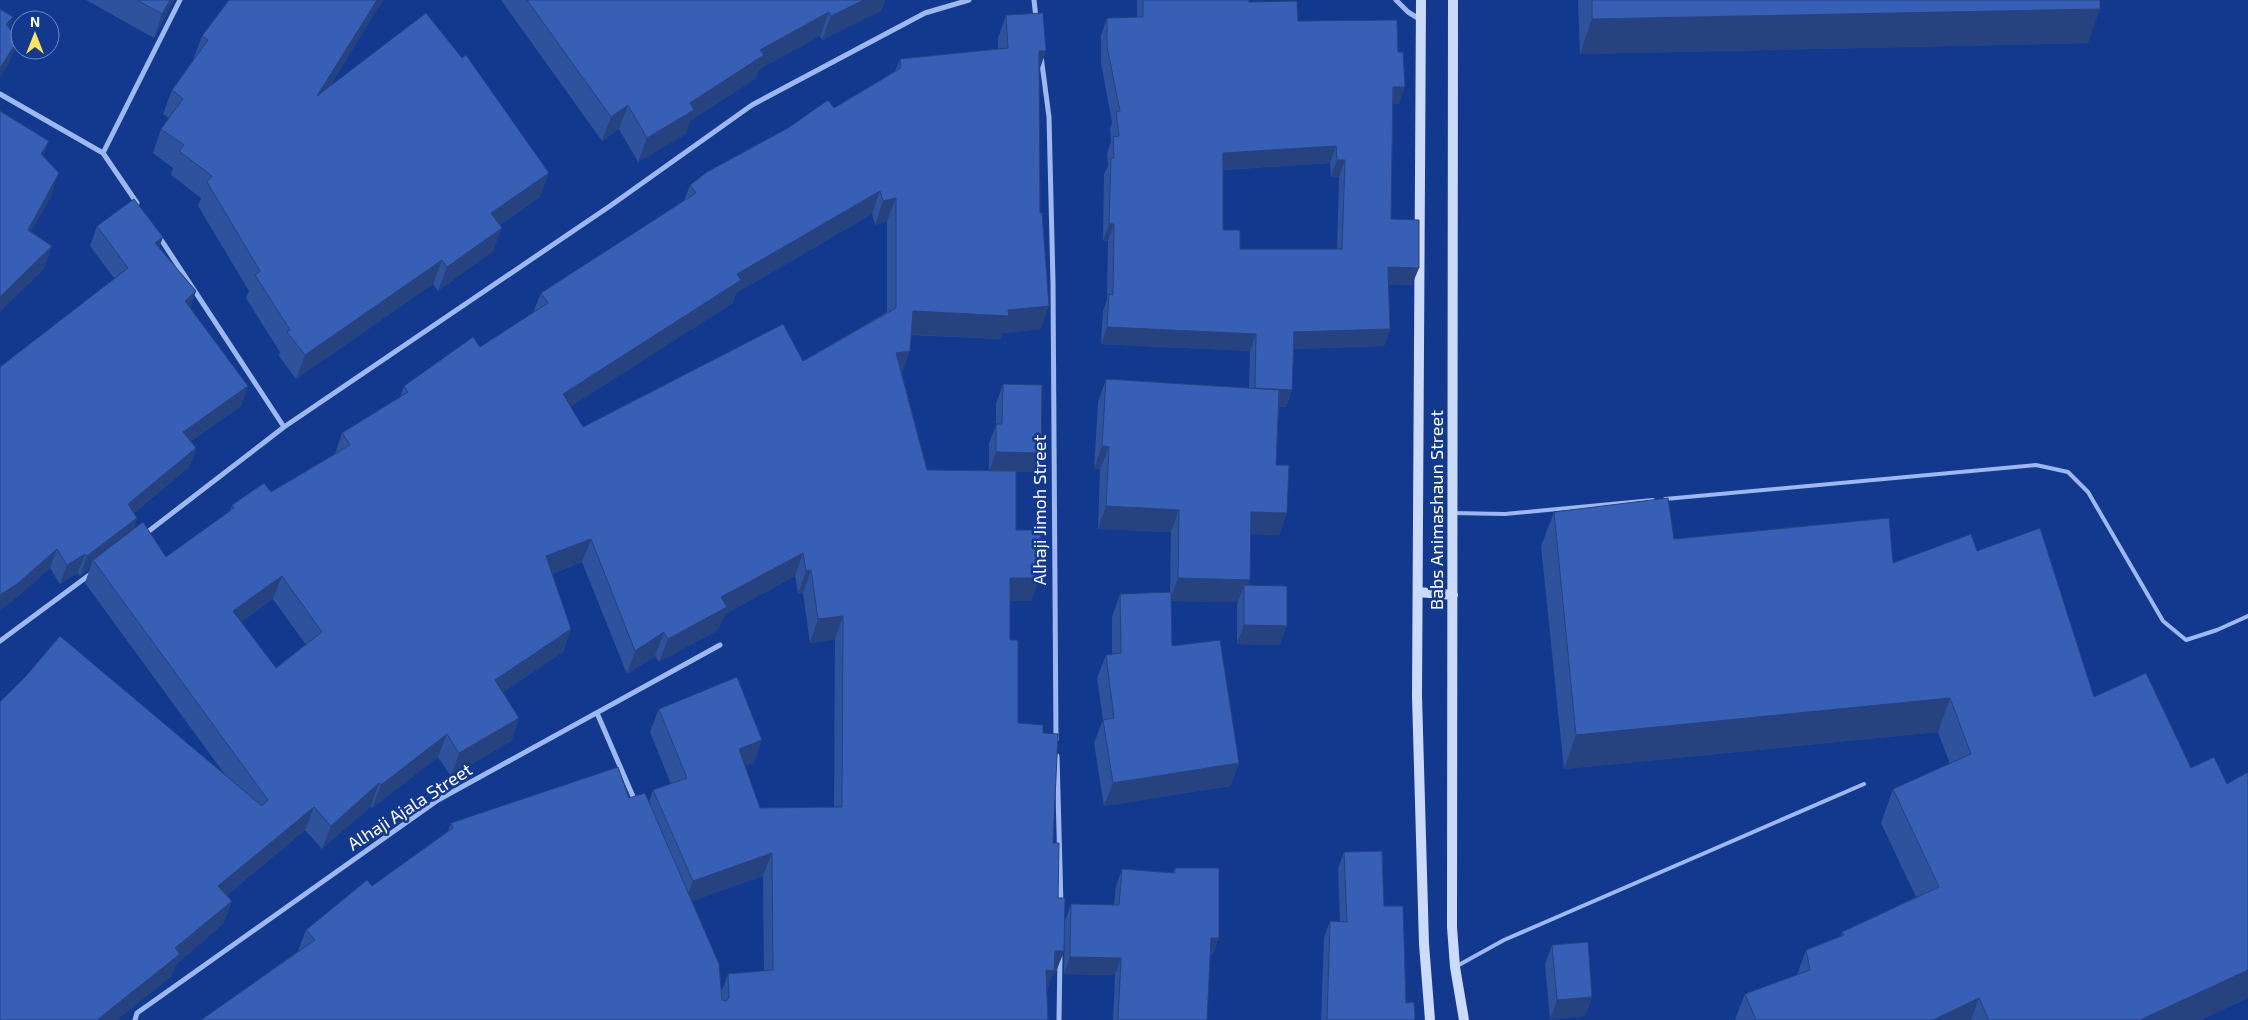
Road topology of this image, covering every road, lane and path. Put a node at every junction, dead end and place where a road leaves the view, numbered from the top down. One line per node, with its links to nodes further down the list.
1 (180, 0): 11 (street)
2 (969, 0): 14 (street)
3 (1034, 0): 8 (street)
4 (1396, 0): 7 (street)
5 (1421, 0): 7 (main road, Babs Animashaun Street)
6 (1453, 0): 15 (main road, Babs Animashaun Street)
7 (1421, 20): 18 (main road, Babs Animashaun Street)
8 (1037, 29)
9 (1040, 49): 24 (street, Alhaji Jimoh Street)
10 (0, 94): 11 (street)
11 (103, 153): 12 (street)
12 (142, 211)
13 (153, 228): 14 (street)
14 (284, 427): 16 (street)
15 (1453, 513): 19 (main road, Babs Animashaun Street); 20 (lane)
16 (140, 537)
17 (101, 566): 21 (street)
18 (1418, 592): 19 (main road); 33 (main road, Babs Animashaun Street)
19 (1453, 595): 30 (main road, Babs Animashaun Street)
20 (2248, 616)
21 (0, 641)
22 (720, 645): 23 (street, Alhaji Ajala Street)
23 (597, 712): 27 (street); 31 (street, Alhaji Ajala Street)
24 (1056, 744)
25 (1056, 753): 28 (street)
26 (1864, 784): 30 (lane)
27 (636, 804)
28 (1060, 916)
29 (1060, 954): 32 (street)
30 (1455, 967): 34 (main road, Babs Animashaun Street)
31 (135, 1020)
32 (1059, 1020)
33 (1430, 1020)
34 (1464, 1020)

